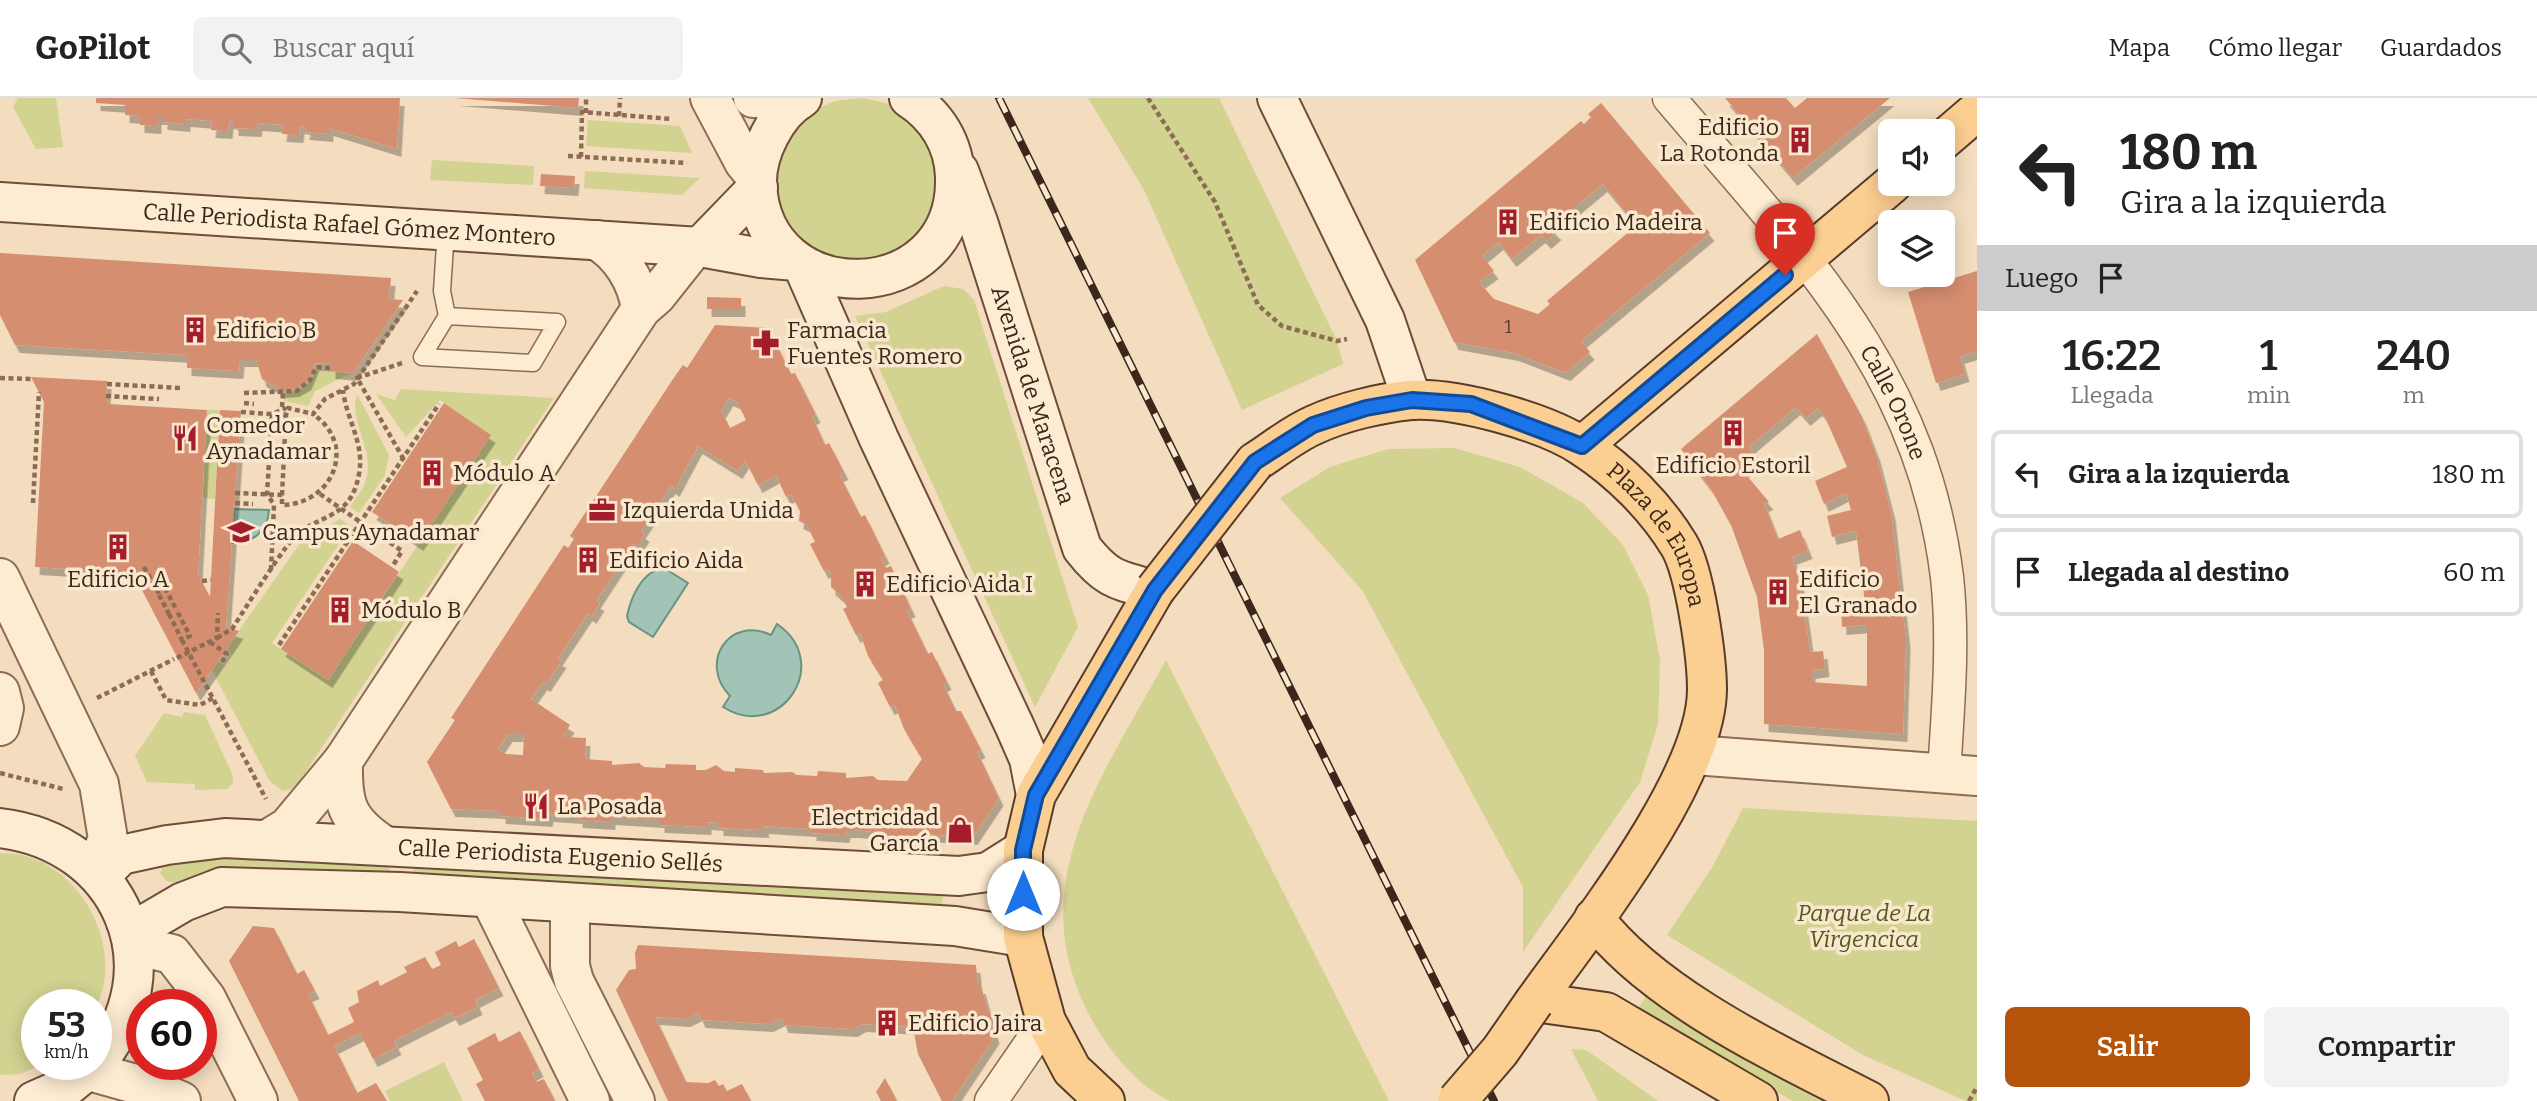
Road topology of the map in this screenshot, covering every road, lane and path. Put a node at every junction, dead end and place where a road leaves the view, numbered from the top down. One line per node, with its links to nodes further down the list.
1 (586, 98): 11 (path)
2 (620, 98): 12 (path)
3 (710, 98): 19 (main road)
4 (754, 98): 9 (main road)
5 (909, 98): 14 (main road, Avenida de Maracena)
6 (1148, 98): 30 (path)
7 (1277, 98): 44 (main road)
8 (1669, 98): 25 (street, Calle Orone)
9 (801, 99): 19 (main road)
10 (1977, 111): 15 (main road)
11 (586, 113): 12 (path); 17 (path)
12 (619, 116): 13 (path)
13 (671, 119)
14 (944, 130): 26 (main road); 72 (main road, Avenida de Maracena)
15 (1955, 130)
16 (568, 156): 17 (path)
17 (580, 156): 18 (path)
18 (687, 163)
19 (757, 183): 24 (main road); 26 (main road)
20 (1878, 196): 25 (main road)
21 (0, 202): 22 (main road, Calle Periodista Rafael Gómez Montero)
22 (446, 230): 23 (main road, Calle Periodista Rafael Gómez Montero); 29 (lane)
23 (596, 240): 24 (main road, Calle Periodista Rafael Gómez Montero); 28 (main road)
24 (698, 247): 26 (main road, Calle Periodista Rafael Gómez Montero); 28 (main road)
25 (1804, 258): 53 (main road); 89 (street, Calle Orone)
26 (800, 263): 91 (main road)
27 (425, 280): 34 (path)
28 (641, 309): 87 (main road)
29 (447, 316): 31 (lane); 31 (lane)
30 (1347, 339)
31 (422, 356): 34 (path)
32 (330, 368): 40 (path)
33 (0, 377): 35 (path)
34 (358, 378): 38 (path); 54 (path)
35 (33, 379)
36 (107, 384): 37 (path)
37 (180, 388)
38 (343, 390): 51 (path); 64 (path)
39 (39, 392): 59 (path)
40 (283, 392): 41 (path); 48 (path)
41 (244, 393)
42 (106, 396): 43 (path)
43 (159, 399)
44 (1412, 400): 53 (main road, Plaza de Europa); 72 (main road, Plaza de Europa, bridge)
45 (244, 403): 46 (path)
46 (254, 404)
47 (439, 404): 54 (path)
48 (284, 407): 50 (path); 51 (path); 52 (path)
49 (241, 412): 50 (path)
50 (272, 414): 52 (path); 56 (path)
51 (313, 414): 57 (path)
52 (286, 415): 58 (path)
53 (1582, 446): 86 (main road, Plaza de Europa)
54 (403, 458): 65 (path)
55 (235, 493): 56 (path)
56 (267, 494): 58 (path); 63 (path)
57 (320, 494): 62 (path); 64 (path)
58 (282, 495): 62 (path)
59 (33, 503)
60 (234, 503): 61 (path)
61 (253, 504)
62 (282, 505): 63 (path)
63 (274, 506): 68 (path)
64 (341, 509): 65 (path); 68 (path)
65 (360, 524): 67 (path); 78 (path)
66 (144, 567): 73 (path)
67 (392, 567)
68 (271, 571): 75 (path)
69 (0, 578): 96 (main road)
70 (211, 580): 71 (path)
71 (202, 582)
72 (1155, 590): 91 (main road, Plaza de Europa)
73 (158, 592): 76 (path, bridge); 76 (path, bridge)
74 (218, 613): 75 (path)
75 (217, 638): 77 (path)
76 (182, 640): 79 (path)
77 (210, 642): 79 (path); 80 (path)
78 (279, 645)
79 (189, 652): 81 (path); 83 (path)
80 (222, 662)
81 (151, 671): 83 (path); 84 (path)
82 (0, 692): 85 (main road)
83 (213, 698): 92 (path)
84 (94, 699)
85 (0, 726)
86 (1694, 755): 89 (main road); 99 (main road, Plaza de Europa)
87 (342, 761): 92 (main road); 94 (main road)
88 (0, 773): 90 (path)
89 (1960, 775)
90 (76, 792)
91 (1036, 795): 95 (main road, Plaza de Europa)
92 (269, 820): 94 (main road, Calle Periodista Eugenio Sellés); 96 (main road, Calle Periodista Eugenio Sellés)
93 (0, 828): 96 (main road)
94 (382, 844): 95 (main road, Calle Periodista Eugenio Sellés)
95 (1023, 850): 100 (main road, Plaza de Europa)
96 (97, 873): 101 (main road)
97 (490, 898): 98 (main road, Calle Periodista Eugenio Sellés); 101 (main road, Calle Periodista Eugenio Sellés); 111 (main road)
98 (570, 903): 100 (main road, Calle Periodista Eugenio Sellés); 112 (main road)
99 (1594, 918): 102 (main road, Plaza de Europa); 117 (main road)
100 (1023, 937): 103 (main road, Plaza de Europa)
101 (131, 939): 104 (main road); 110 (main road)
102 (1534, 1002): 115 (main road, Plaza de Europa, bridge); 116 (main road)
103 (1046, 1021): 113 (street); 114 (main road, Plaza de Europa)
104 (112, 1042)
105 (112, 1073): 109 (main road)
106 (76, 1080): 108 (main road)
107 (1977, 1087): 118 (path)
108 (34, 1101)
109 (181, 1101)
110 (258, 1101)
111 (590, 1101)
112 (635, 1101)
113 (991, 1101)
114 (1105, 1101)
115 (1457, 1101)
116 (1758, 1101)
117 (1869, 1101)
118 (1969, 1101)

